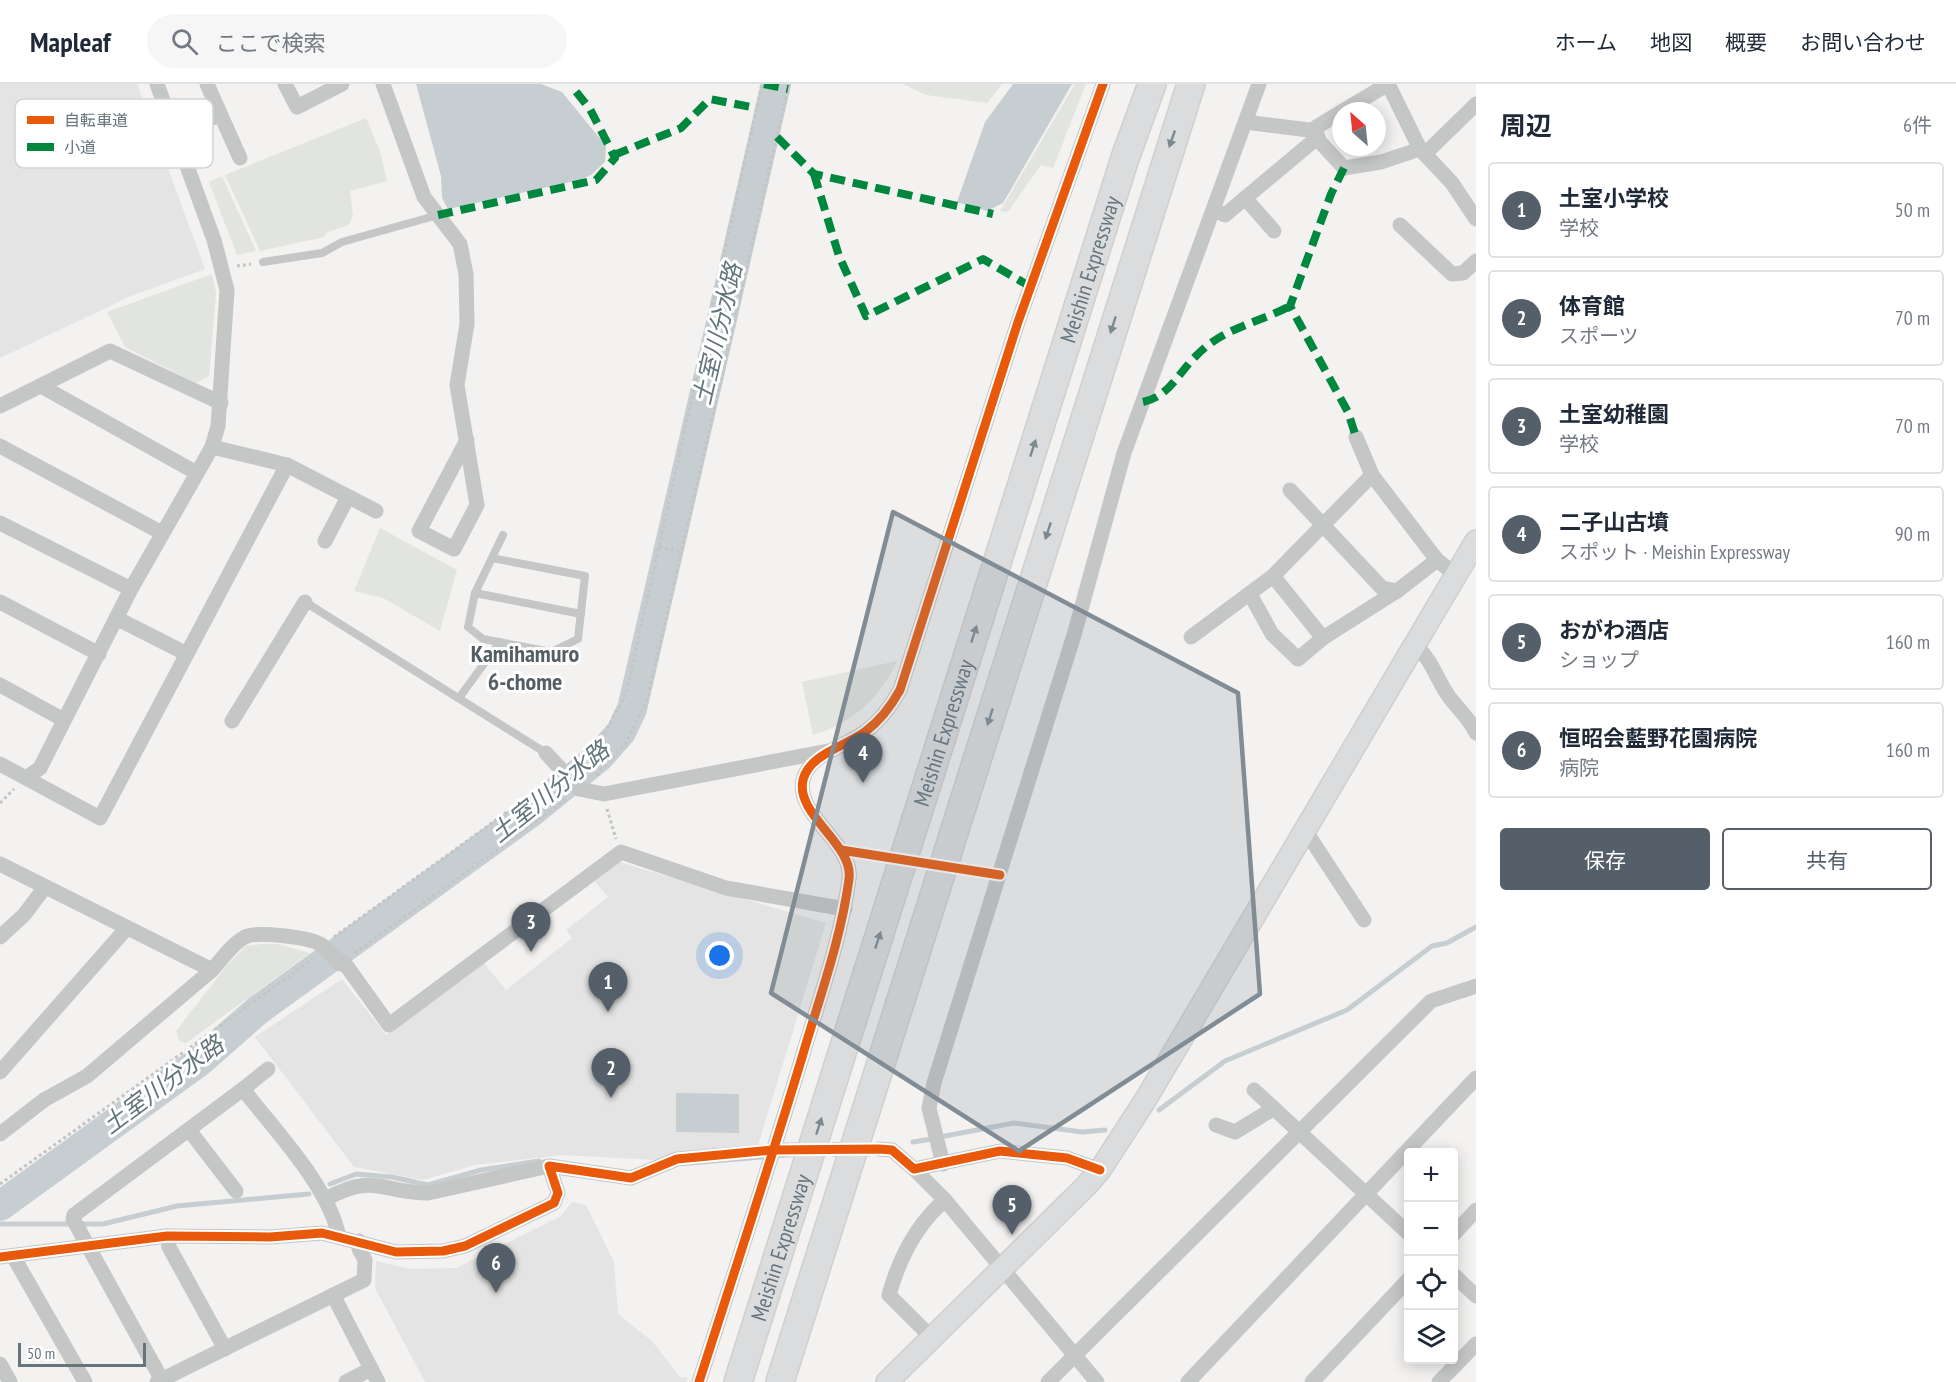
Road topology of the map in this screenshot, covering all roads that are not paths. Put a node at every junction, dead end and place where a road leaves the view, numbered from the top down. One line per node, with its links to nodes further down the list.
1 (157, 84): 11 (street)
2 (207, 84): 14 (street)
3 (285, 84): 4 (street)
4 (342, 84)
5 (383, 84): 24 (street)
6 (1103, 84): 72 (street)
7 (1152, 84): 129 (highway, Meishin Expressway, one-way to 7)
8 (1191, 84): 130 (highway, Meishin Expressway, one-way to 130)
9 (1259, 84): 23 (street)
10 (1388, 84): 12 (street); 19 (street)
11 (162, 99)
12 (1358, 102)
13 (1476, 104): 19 (street)
14 (220, 115): 15 (street); 20 (street)
15 (213, 118)
16 (1332, 118): 18 (street)
17 (1252, 123): 18 (street)
18 (1318, 137): 19 (street); 22 (street)
19 (1422, 151): 25 (street)
20 (240, 158)
21 (187, 168): 31 (street)
22 (1245, 198): 23 (street); 27 (street)
23 (1214, 210): 97 (street)
24 (438, 215): 29 (lane); 34 (street)
25 (1476, 219)
26 (1400, 225): 28 (street)
27 (1274, 231)
28 (1476, 261)
29 (263, 262)
30 (41, 386): 31 (street); 32 (street); 38 (street)
31 (221, 403): 36 (street)
32 (0, 406)
33 (1356, 437): 39 (street)
34 (467, 440): 34 (street)
35 (0, 446): 45 (street)
36 (212, 447): 37 (street); 38 (street)
37 (287, 465): 41 (street); 65 (street)
38 (195, 472): 45 (street)
39 (1372, 475): 44 (street); 50 (street)
40 (1290, 490): 44 (street)
41 (348, 497): 42 (street); 47 (street)
42 (376, 511)
43 (0, 523): 53 (street)
44 (1322, 524): 52 (street); 54 (street)
45 (162, 533): 53 (street)
46 (503, 535): 49 (lane)
47 (325, 541)
48 (1476, 541): 51 (street)
49 (492, 558): 55 (lane); 59 (lane)
50 (1437, 560): 51 (street); 54 (street)
51 (1456, 575): 64 (street)
52 (1273, 576): 56 (street); 62 (street)
53 (131, 589): 60 (street)
54 (1397, 591): 62 (street)
55 (475, 593): 59 (lane); 63 (lane)
56 (1250, 594): 61 (street); 62 (street)
57 (0, 602): 66 (street)
58 (305, 602): 68 (lane); 70 (street)
59 (581, 614): 63 (lane)
60 (118, 619): 65 (street); 66 (street)
61 (1191, 637)
62 (1323, 638)
63 (500, 642): 68 (lane)
64 (1416, 646): 71 (street); 76 (street)
65 (185, 653): 75 (street)
66 (99, 654): 69 (street)
67 (0, 685): 69 (street)
68 (459, 698): 73 (lane)
69 (64, 720): 75 (street)
70 (232, 721)
71 (1476, 733)
72 (834, 750): 73 (street); 79 (street)
73 (546, 753)
74 (0, 764): 75 (street)
75 (26, 778)
76 (1305, 830): 80 (street); 100 (street)
77 (0, 864): 78 (street)
78 (45, 887): 81 (street); 82 (street)
79 (845, 909): 83 (street); 96 (street)
80 (1364, 920)
81 (126, 929): 83 (street); 86 (street)
82 (0, 937)
83 (212, 970): 94 (street)
84 (1476, 986): 93 (street)
85 (268, 1069): 88 (street)
86 (0, 1072)
87 (1476, 1078): 102 (street)
88 (243, 1089): 92 (street); 103 (street)
89 (1254, 1090): 90 (street)
90 (1273, 1109): 91 (street); 93 (street)
91 (1216, 1125)
92 (189, 1130): 101 (street); 111 (street)
93 (1297, 1131): 102 (street); 121 (street)
94 (0, 1134)
95 (879, 1149): 99 (street)
96 (779, 1150): 98 (street); 128 (street)
97 (942, 1161): 99 (street); 100 (street)
98 (549, 1166): 103 (street); 110 (street)
99 (914, 1169): 104 (street)
100 (1100, 1170): 113 (street)
101 (236, 1191)
102 (1365, 1192): 106 (street); 134 (street)
103 (326, 1198): 109 (street)
104 (945, 1200): 113 (street); 118 (street)
105 (1476, 1210): 107 (street)
106 (1404, 1229)
107 (1458, 1230)
108 (167, 1236): 109 (street); 111 (street); 120 (street)
109 (339, 1237): 110 (street)
110 (359, 1241): 116 (street)
111 (88, 1246): 112 (street); 124 (street)
112 (7, 1257): 126 (street)
113 (1002, 1269): 118 (street); 121 (street)
114 (1458, 1279): 117 (street)
115 (1404, 1284): 135 (street)
116 (333, 1295): 120 (street); 123 (street)
117 (1476, 1296)
118 (930, 1337): 131 (street)
119 (1476, 1344): 136 (street)
120 (225, 1349): 124 (street)
121 (1074, 1356): 132 (street); 133 (street)
122 (0, 1364): 125 (street)
123 (374, 1375): 127 (street)
124 (160, 1381)
125 (10, 1382)
126 (85, 1382)
127 (346, 1382)
128 (699, 1382)
129 (738, 1382)
130 (780, 1382)
131 (887, 1382)
132 (1048, 1382)
133 (1097, 1382)
134 (1188, 1382)
135 (1312, 1382)
136 (1439, 1382)

